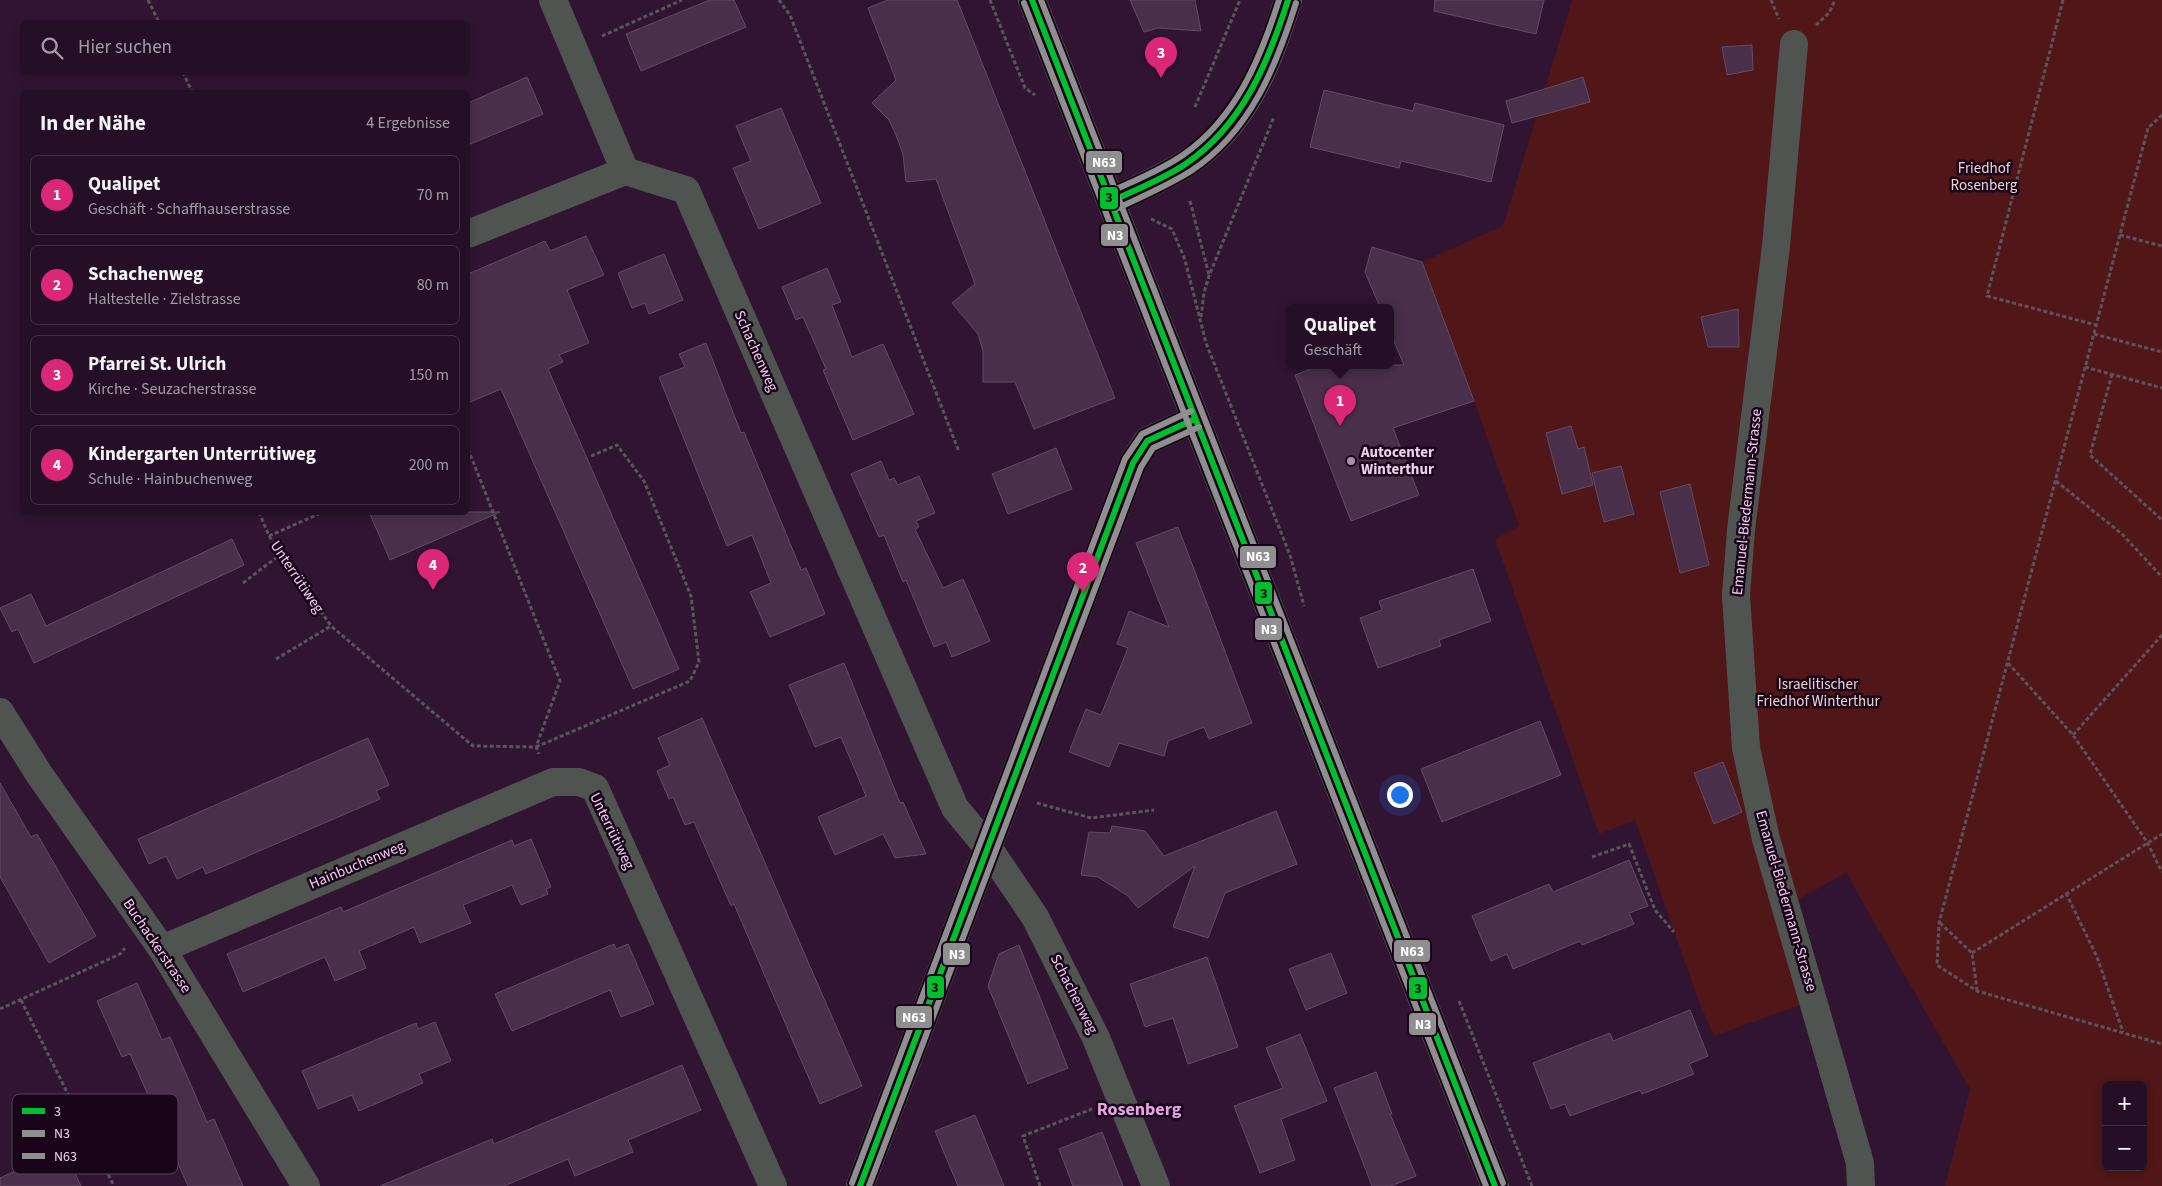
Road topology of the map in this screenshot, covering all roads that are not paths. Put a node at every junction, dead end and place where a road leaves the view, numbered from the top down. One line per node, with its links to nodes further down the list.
1 (553, 0): 5 (street)
2 (1032, 0): 6 (main road)
3 (1288, 0): 6 (main road)
4 (1794, 44): 18 (street, Emanuel-Biedermann-Strasse)
5 (625, 171): 7 (street); 11 (street, Schachenweg)
6 (1112, 202): 8 (main road)
7 (470, 233)
8 (1195, 419): 11 (street); 17 (main road)
9 (0, 712): 12 (street, Buchackerstrasse)
10 (553, 782): 12 (street, Hainbuchenweg); 14 (street, Unterrütiweg)
11 (989, 849): 15 (street); 16 (street, Schachenweg)
12 (162, 949): 13 (street, Buchackerstrasse)
13 (306, 1186)
14 (772, 1186)
15 (860, 1186)
16 (1156, 1186)
17 (1495, 1186)
18 (1861, 1186)

